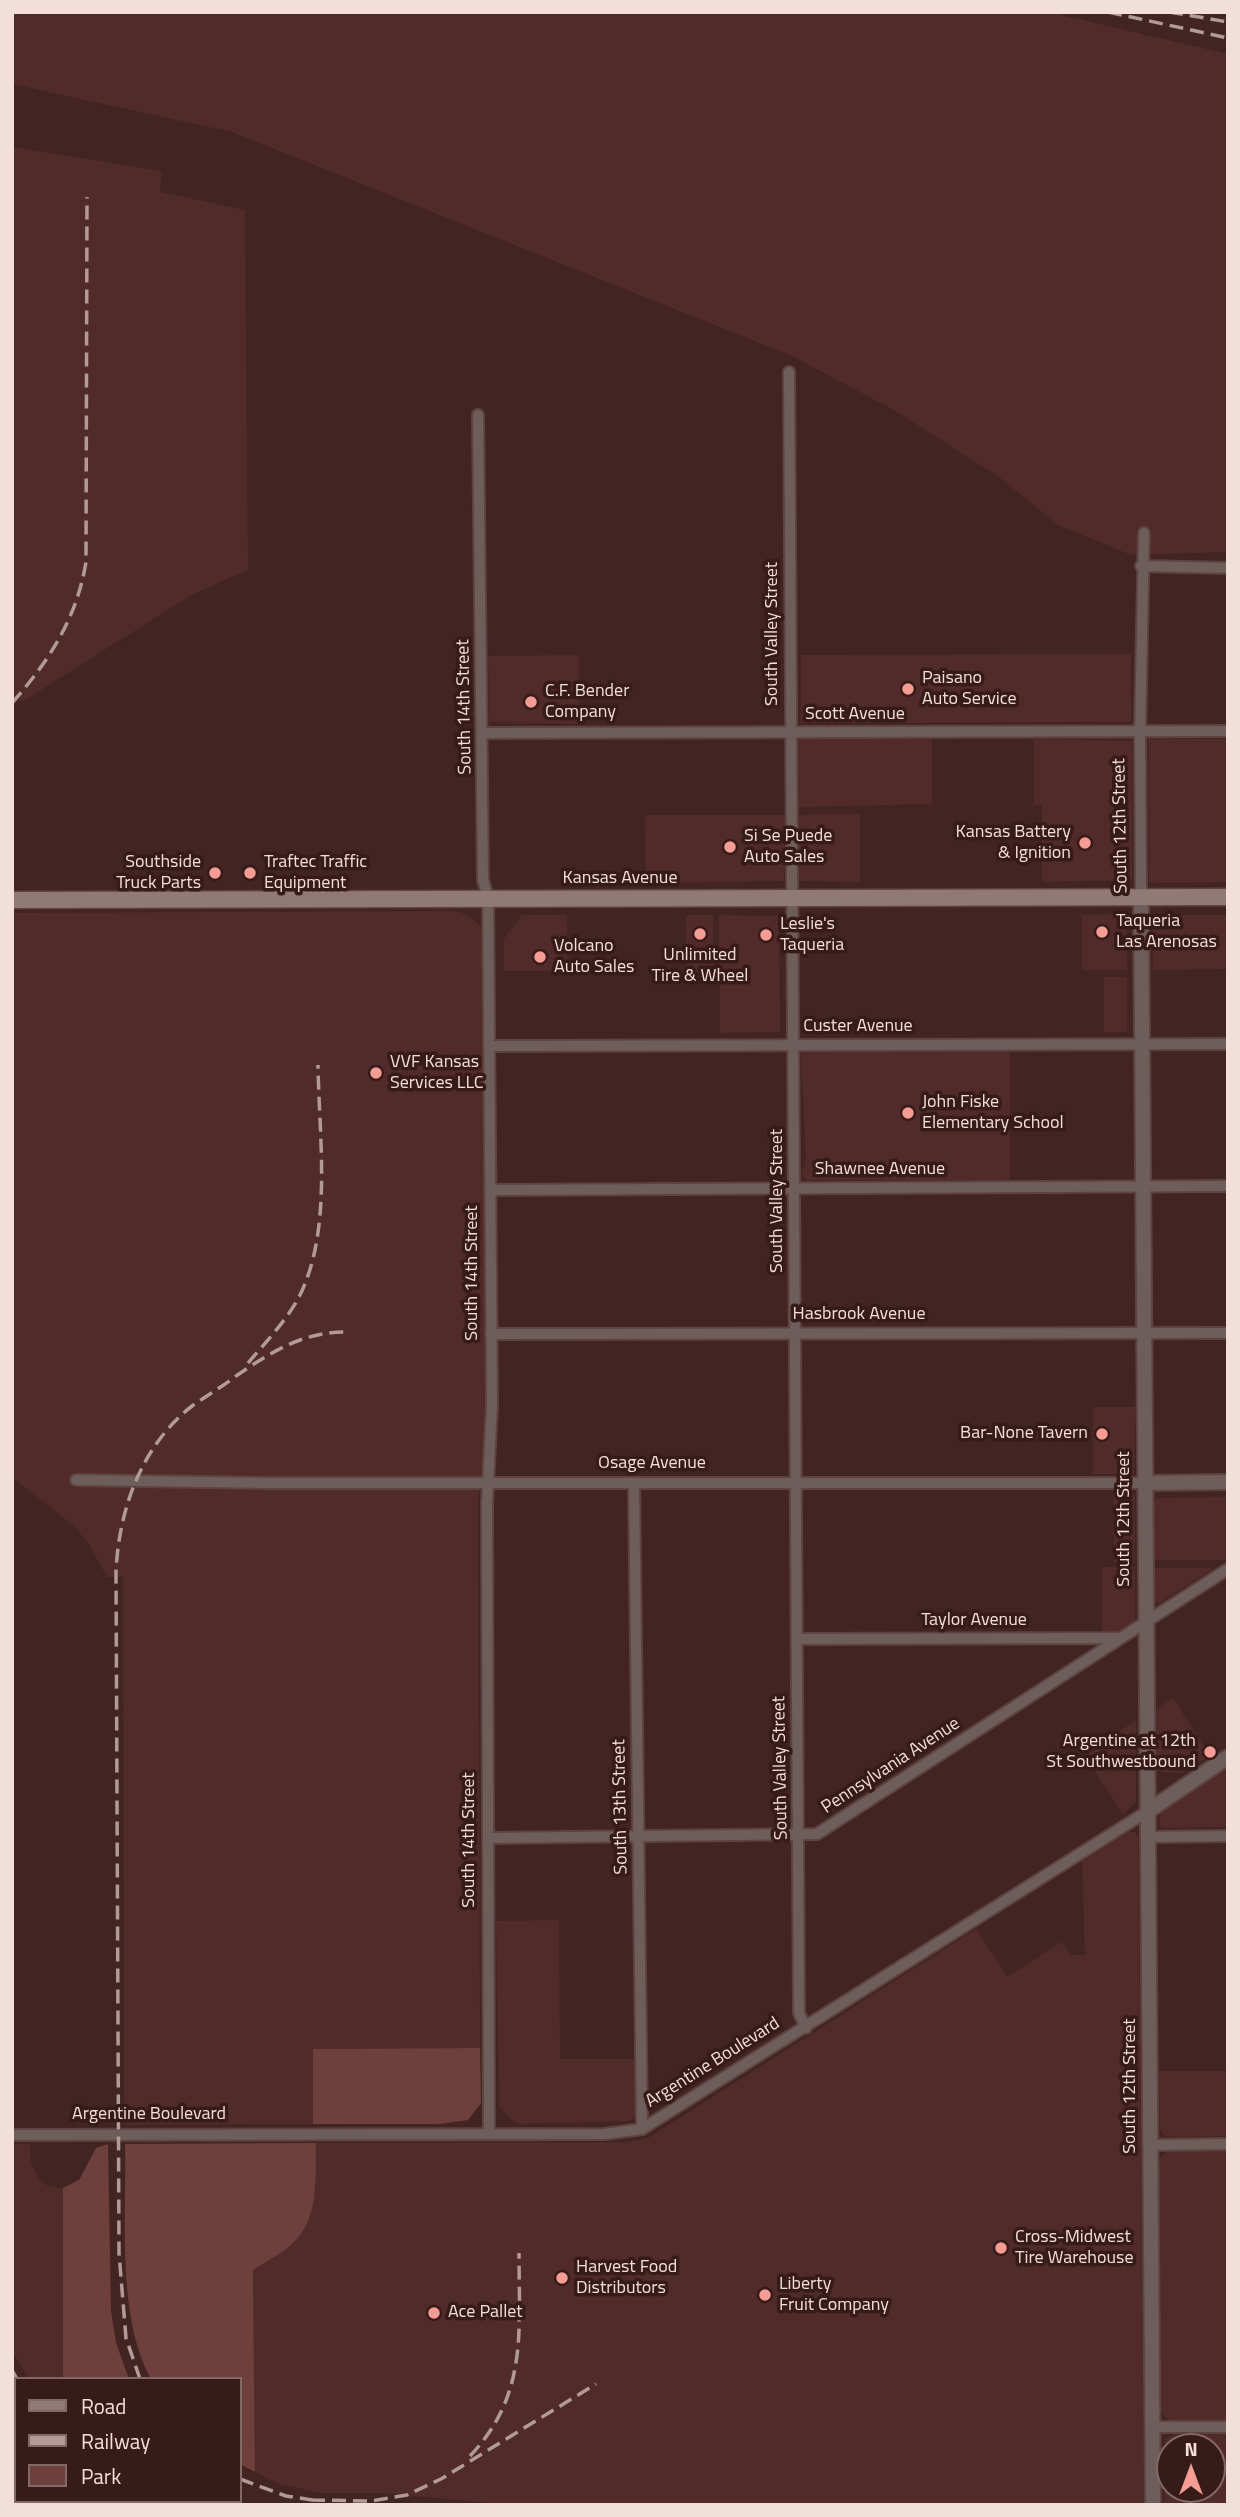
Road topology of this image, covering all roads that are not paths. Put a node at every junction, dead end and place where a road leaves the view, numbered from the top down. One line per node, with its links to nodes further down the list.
1 (789, 372): 6 (street, South Valley Street)
2 (478, 415): 9 (street, South 14th Street)
3 (1144, 533): 4 (street, South 12th Street)
4 (1142, 566): 5 (street); 7 (street, South 12th Street)
5 (1228, 568)
6 (791, 732): 7 (street, Scott Avenue); 9 (street, Scott Avenue); 12 (street, South Valley Street)
7 (1140, 732): 8 (street, Scott Avenue); 13 (street, South 12th Street)
8 (1228, 732)
9 (483, 733): 11 (street, South 14th Street)
10 (1228, 897): 13 (main road, Kansas Avenue)
11 (488, 898): 12 (main road, Kansas Avenue); 14 (main road, Kansas Avenue); 18 (street, South 14th Street)
12 (792, 898): 13 (main road, Kansas Avenue); 16 (street, South Valley Street)
13 (1141, 898): 17 (street, South 12th Street)
14 (12, 900)
15 (1228, 1044): 17 (street, Custer Avenue)
16 (794, 1045): 17 (street, Custer Avenue); 18 (street, Custer Avenue); 21 (street, South Valley Street)
17 (1141, 1045): 19 (street, South 12th Street)
18 (489, 1046): 22 (street, South 14th Street)
19 (1142, 1186): 20 (street, Shawnee Avenue); 21 (street, Shawnee Avenue); 24 (street, South 12th Street)
20 (1228, 1186)
21 (795, 1188): 22 (street, Shawnee Avenue); 23 (street, South Valley Street)
22 (490, 1190): 26 (street, South 14th Street)
23 (796, 1332): 24 (street, Hasbrook Avenue); 26 (street, Hasbrook Avenue); 32 (street, South Valley Street)
24 (1144, 1333): 25 (street, Hasbrook Avenue); 30 (street, South 12th Street)
25 (1228, 1333)
26 (491, 1334): 28 (street, South 14th Street)
27 (76, 1480): 28 (street, Osage Avenue)
28 (488, 1482): 31 (street, Osage Avenue); 43 (street, South 14th Street)
29 (1228, 1482): 30 (street, Osage Avenue)
30 (1144, 1483): 32 (street, Osage Avenue); 34 (street, South 12th Street)
31 (634, 1484): 32 (street, Osage Avenue); 41 (street, South 13th Street)
32 (797, 1484): 36 (street, South Valley Street)
33 (1228, 1569): 34 (street)
34 (1145, 1622): 35 (street); 38 (street, South 12th Street)
35 (1119, 1638): 36 (street, Taylor Avenue); 39 (street, Pennsylvania Avenue)
36 (798, 1639): 39 (street, South Valley Street)
37 (1228, 1757): 38 (street, Argentine Boulevard)
38 (1148, 1811): 42 (street, South 12th Street); 44 (street, Argentine Boulevard)
39 (800, 1836): 41 (street, Pennsylvania Avenue); 44 (street, South Valley Street)
40 (1228, 1836): 42 (street)
41 (639, 1837): 43 (street, Pennsylvania Avenue); 45 (street, South 13th Street)
42 (1148, 1837): 49 (street, South 12th Street)
43 (488, 1838): 46 (street, South 14th Street)
44 (806, 2028): 45 (street, Argentine Boulevard)
45 (642, 2129): 46 (street, Argentine Boulevard)
46 (489, 2132): 47 (street, Argentine Boulevard)
47 (12, 2135)
48 (1228, 2144): 49 (street)
49 (1150, 2145): 50 (street, South 12th Street)
50 (1153, 2427): 51 (street); 52 (street, South 12th Street)
51 (1228, 2427)
52 (1153, 2505)

